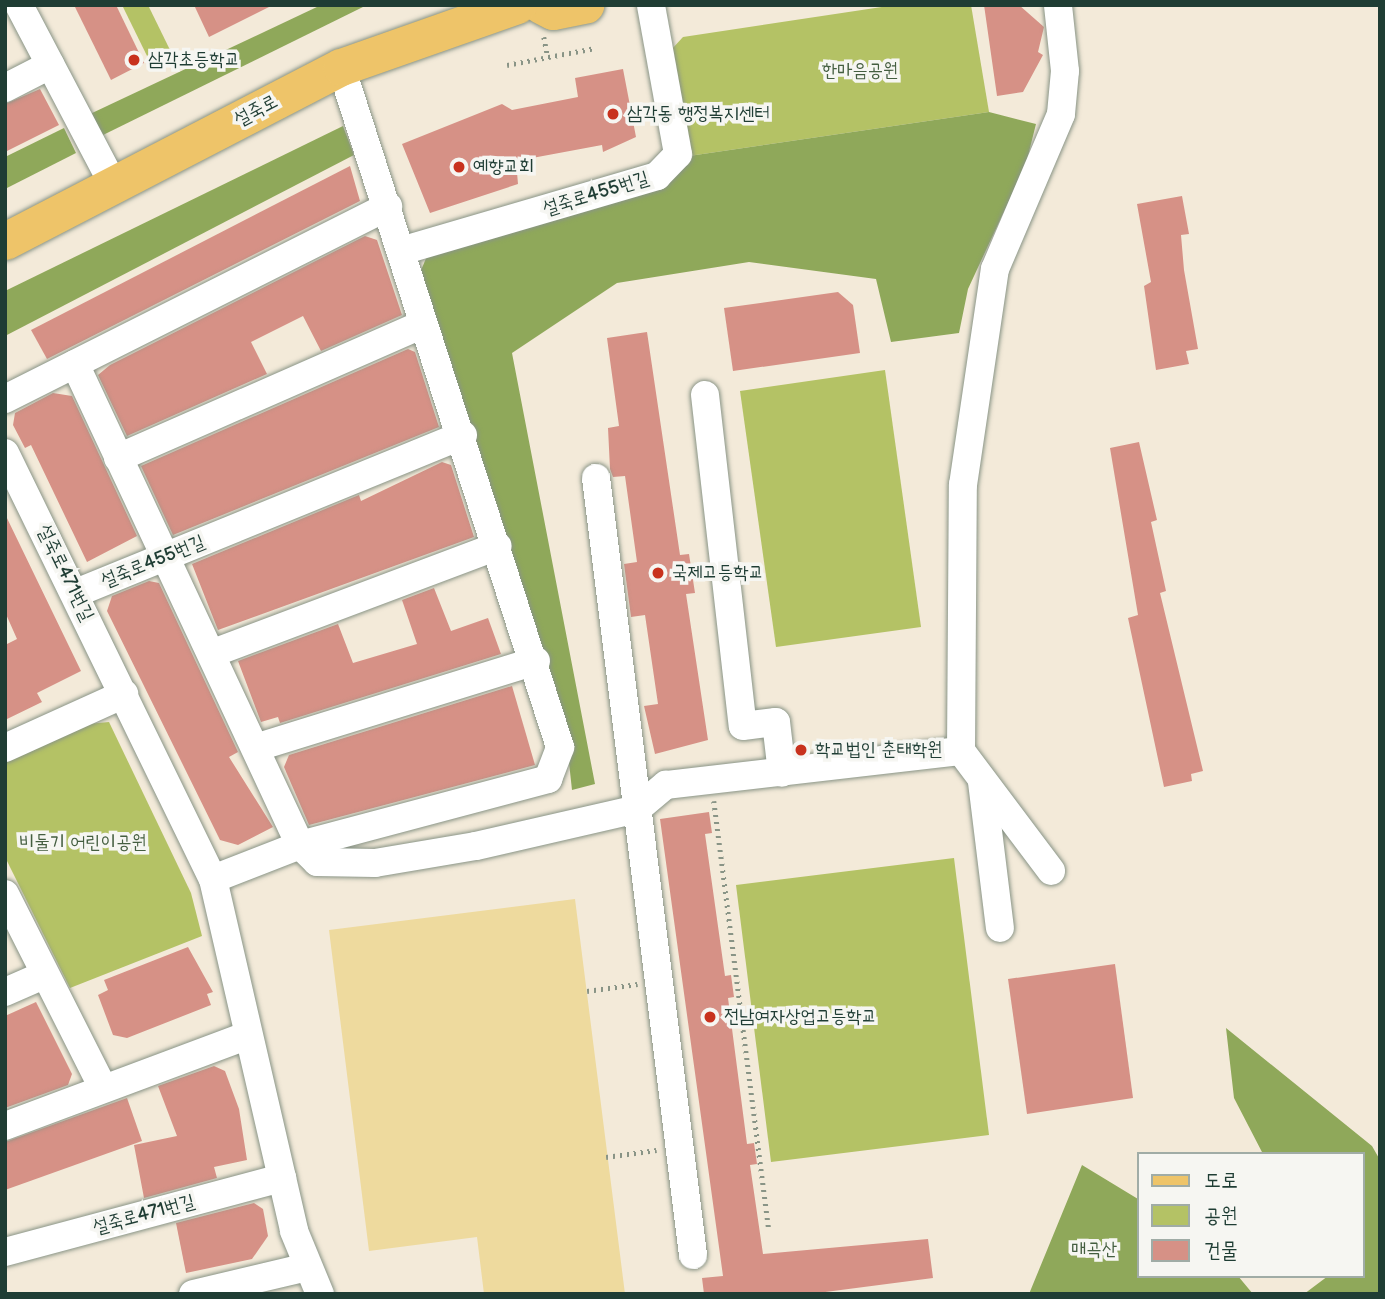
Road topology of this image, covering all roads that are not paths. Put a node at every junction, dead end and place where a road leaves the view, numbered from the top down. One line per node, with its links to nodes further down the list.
1 (19, 5): 6 (street)
2 (517, 5): 7 (main road, 설죽로)
3 (651, 5): 12 (street, 설죽로455번길)
4 (1041, 5): 5 (street)
5 (1060, 19): 29 (street)
6 (50, 65): 8 (street); 9 (street)
7 (341, 67): 9 (main road, 설죽로); 10 (street)
8 (5, 88)
9 (114, 186): 11 (main road, 설죽로)
10 (387, 206): 12 (street); 14 (street)
11 (5, 241)
12 (401, 251): 13 (street)
13 (423, 324): 17 (street); 19 (street)
14 (75, 364): 16 (street); 19 (street)
15 (705, 395): 30 (street)
16 (5, 399)
17 (463, 435): 21 (street); 22 (street, 설죽로455번길)
18 (5, 453): 23 (street, 설죽로471번길)
19 (118, 458): 22 (street)
20 (596, 478): 32 (street)
21 (498, 546): 24 (street); 25 (street)
22 (164, 557): 23 (street, 설죽로455번길); 24 (street)
23 (76, 593): 26 (street, 설죽로471번길)
24 (213, 653): 27 (street)
25 (536, 661): 27 (street); 34 (street)
26 (124, 694): 28 (street); 37 (street, 설죽로471번길)
27 (258, 747): 34 (street)
28 (5, 748)
29 (961, 751): 30 (street); 31 (street)
30 (782, 773): 32 (street)
31 (982, 782): 33 (street); 35 (street)
32 (637, 808): 34 (street); 47 (street)
33 (1028, 835): 35 (street); 36 (street)
34 (300, 845): 37 (street)
35 (994, 852): 39 (street)
36 (1051, 871)
37 (213, 879): 42 (street, 설죽로471번길)
38 (5, 894): 40 (street)
39 (1000, 928)
40 (44, 975): 41 (street); 43 (street)
41 (5, 992)
42 (248, 1035): 43 (street); 45 (street, 설죽로471번길)
43 (102, 1086): 44 (street)
44 (5, 1126)
45 (282, 1178): 46 (street, 설죽로471번길); 48 (street, 설죽로471번길)
46 (5, 1252)
47 (692, 1255)
48 (307, 1267): 49 (street); 50 (street, 설죽로471번길)
49 (193, 1294)
50 (320, 1294)

